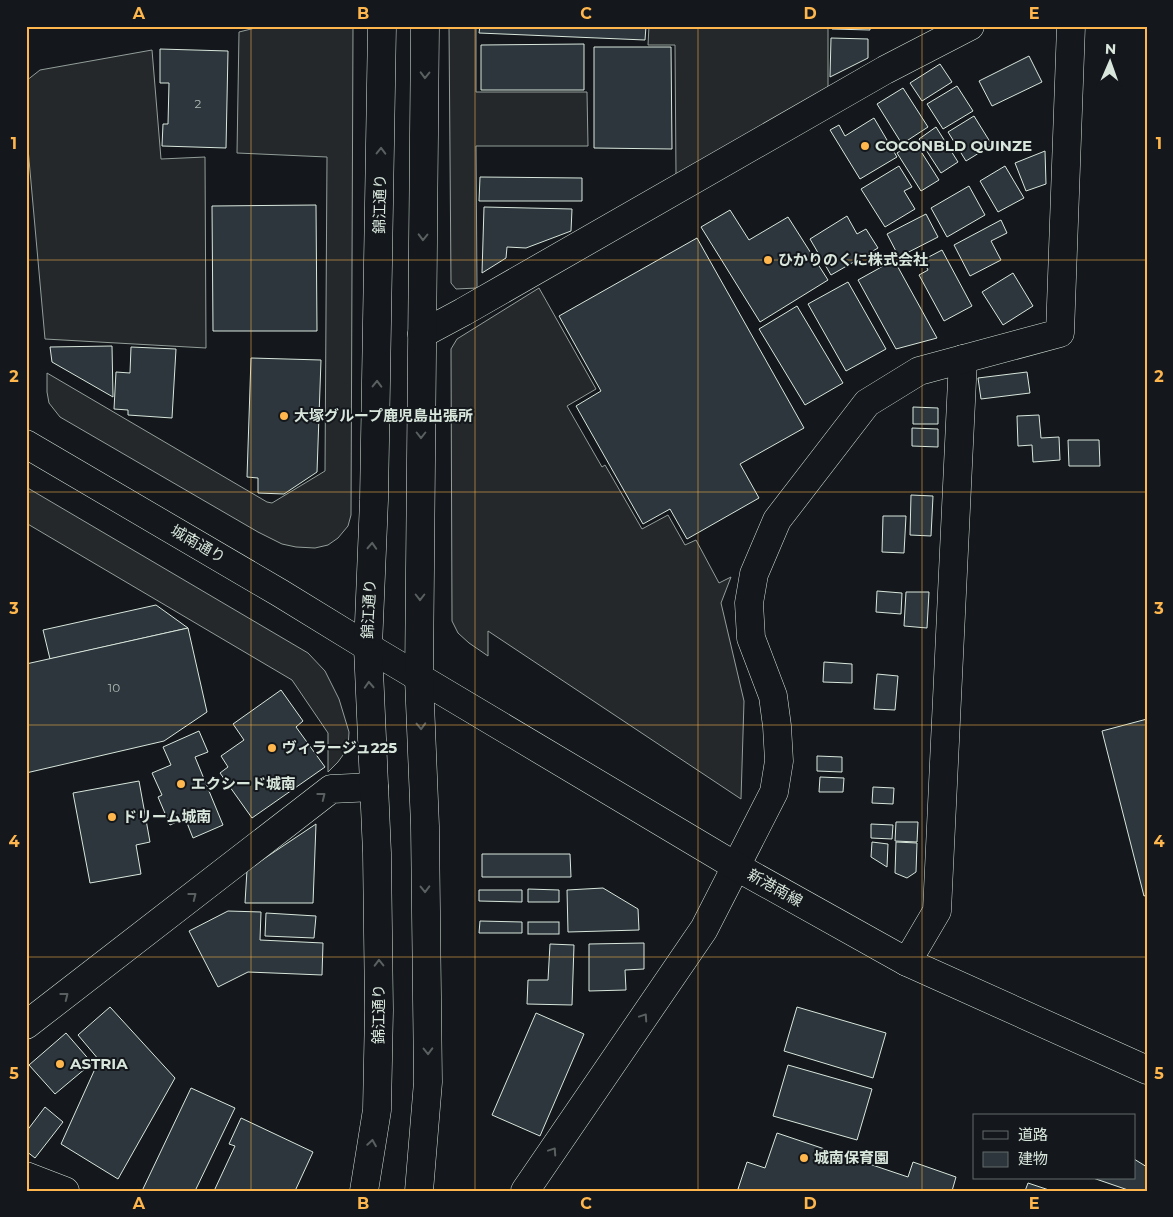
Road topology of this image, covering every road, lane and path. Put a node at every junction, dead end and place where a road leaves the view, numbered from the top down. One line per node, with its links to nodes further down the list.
1 (382, 26): 8 (main road, 錦江通り, one-way to 1)
2 (425, 26): 5 (main road, one-way to 5)
3 (970, 26): 5 (main road)
4 (1071, 26): 6 (main road)
5 (422, 334): 9 (main road, one-way to 9)
6 (962, 359): 11 (main road); 12 (main road)
7 (26, 444): 8 (main road, 城南通り)
8 (368, 647): 9 (main road, 城南通り); 10 (main road, 錦江通り, one-way to 8)
9 (419, 678): 11 (main road, 新港南線); 18 (main road, one-way to 18)
10 (374, 787): 13 (main road, one-way to 10); 17 (main road, 錦江通り, one-way to 10)
11 (737, 867): 12 (main road, 新港南線); 19 (main road, one-way to 11)
12 (907, 962): 14 (main road, 新港南線)
13 (26, 1026)
14 (1147, 1070)
15 (26, 1176): 16 (main road)
16 (65, 1191)
17 (364, 1191)
18 (419, 1191)
19 (525, 1191)

